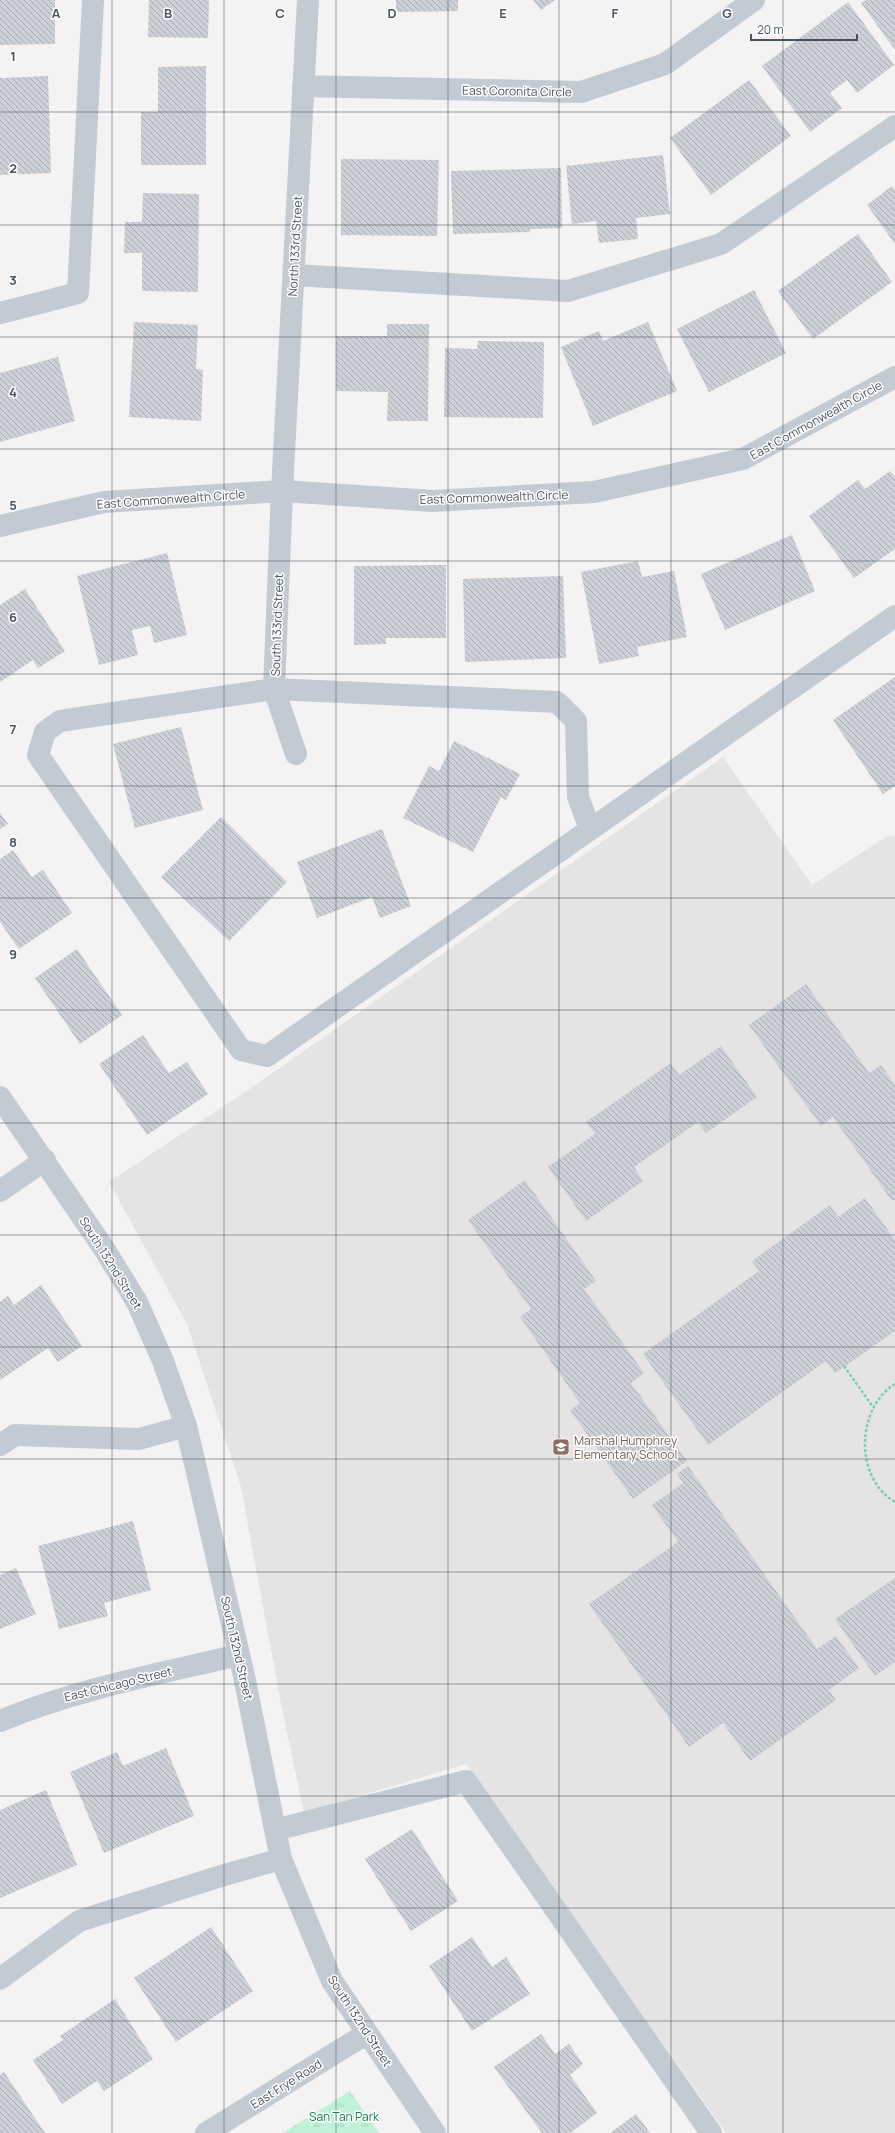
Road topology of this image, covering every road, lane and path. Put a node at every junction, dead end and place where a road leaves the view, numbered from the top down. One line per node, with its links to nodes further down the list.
1 (93, 0): 7 (street)
2 (308, 0): 4 (street, North 133rd Street)
3 (754, 0): 4 (street, East Coronita Circle)
4 (303, 86): 6 (street, North 133rd Street)
5 (895, 126): 6 (street)
6 (294, 275): 9 (street, North 133rd Street)
7 (0, 313)
8 (895, 377): 9 (street, East Commonwealth Circle)
9 (282, 491): 10 (street, East Commonwealth Circle); 12 (street, South 133rd Street)
10 (0, 526)
11 (895, 616): 14 (street)
12 (274, 689): 13 (street, South 133rd Street); 14 (street); 14 (street)
13 (296, 754)
14 (590, 829)
15 (0, 1097): 16 (street, South 132nd Street)
16 (45, 1160): 17 (street); 21 (street, South 132nd Street)
17 (0, 1191)
18 (844, 1366): 20 (path)
19 (895, 1384): 20 (path)
20 (874, 1407): 23 (path)
21 (186, 1426): 22 (street); 24 (street, South 132nd Street)
22 (0, 1446)
23 (895, 1502)
24 (239, 1656): 25 (street, East Chicago Street); 26 (street, South 132nd Street)
25 (0, 1721)
26 (275, 1830): 27 (street, South 132nd Street); 32 (street)
27 (281, 1859): 28 (street); 29 (street, South 132nd Street)
28 (0, 1979)
29 (366, 2034): 30 (street, East Frye Road); 31 (street, South 132nd Street)
30 (206, 2133)
31 (435, 2133)
32 (712, 2133)

